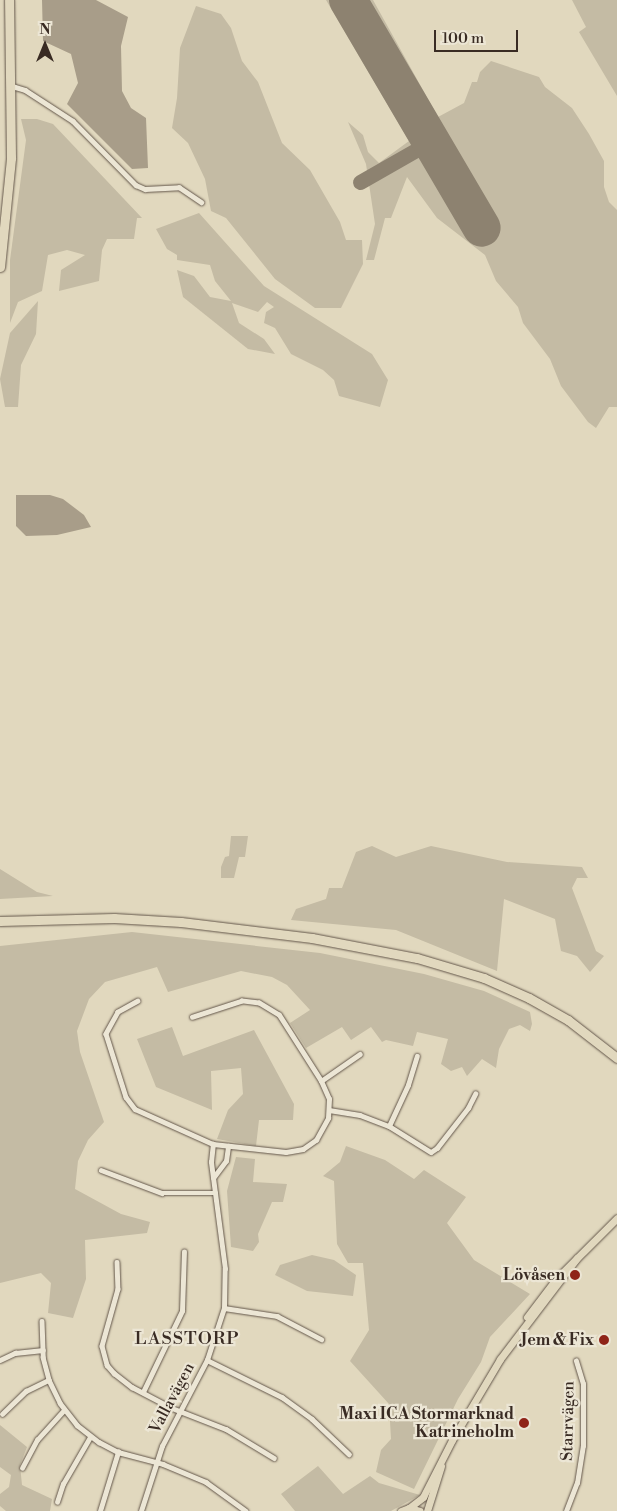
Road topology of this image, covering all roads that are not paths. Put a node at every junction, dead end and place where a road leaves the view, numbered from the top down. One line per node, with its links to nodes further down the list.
1 (9, 0): 2 (highway)
2 (12, 86): 3 (street); 4 (highway)
3 (201, 202)
4 (0, 267)
5 (0, 919): 10 (highway)
6 (138, 1001): 15 (street)
7 (193, 1017): 11 (street)
8 (360, 1054): 11 (street)
9 (417, 1056): 14 (street)
10 (617, 1058)
11 (321, 1081): 13 (street)
12 (475, 1094): 14 (street)
13 (329, 1110): 14 (street); 16 (street)
14 (389, 1126)
15 (213, 1144): 16 (street); 18 (street, Vallavägen)
16 (228, 1146): 18 (street)
17 (101, 1170): 19 (street)
18 (214, 1178): 19 (street, Vallavägen)
19 (216, 1193): 23 (street, Vallavägen)
20 (617, 1218): 39 (main road)
21 (184, 1252): 31 (street)
22 (117, 1262): 31 (street)
23 (224, 1308): 25 (street); 28 (street, Vallavägen)
24 (42, 1321): 26 (street)
25 (321, 1339)
26 (43, 1350): 27 (street); 30 (street)
27 (0, 1360)
28 (207, 1360): 33 (street, Vallavägen); 37 (street)
29 (576, 1361): 50 (street, Starrvägen)
30 (49, 1380): 32 (street); 34 (street)
31 (143, 1392): 33 (street)
32 (64, 1410): 35 (street); 41 (street)
33 (179, 1410): 38 (street); 40 (street, Vallavägen)
34 (2, 1414)
35 (90, 1437): 36 (street); 42 (street)
36 (118, 1452): 40 (street); 44 (street)
37 (350, 1454)
38 (274, 1458)
39 (443, 1459): 43 (main road); 49 (main road)
40 (155, 1461): 45 (street, Vallavägen); 46 (street)
41 (22, 1468)
42 (57, 1502)
43 (410, 1508): 47 (main road); 48 (main road)
44 (100, 1511)
45 (141, 1511)
46 (246, 1511)
47 (401, 1511)
48 (420, 1511)
49 (428, 1511)
50 (566, 1511)

